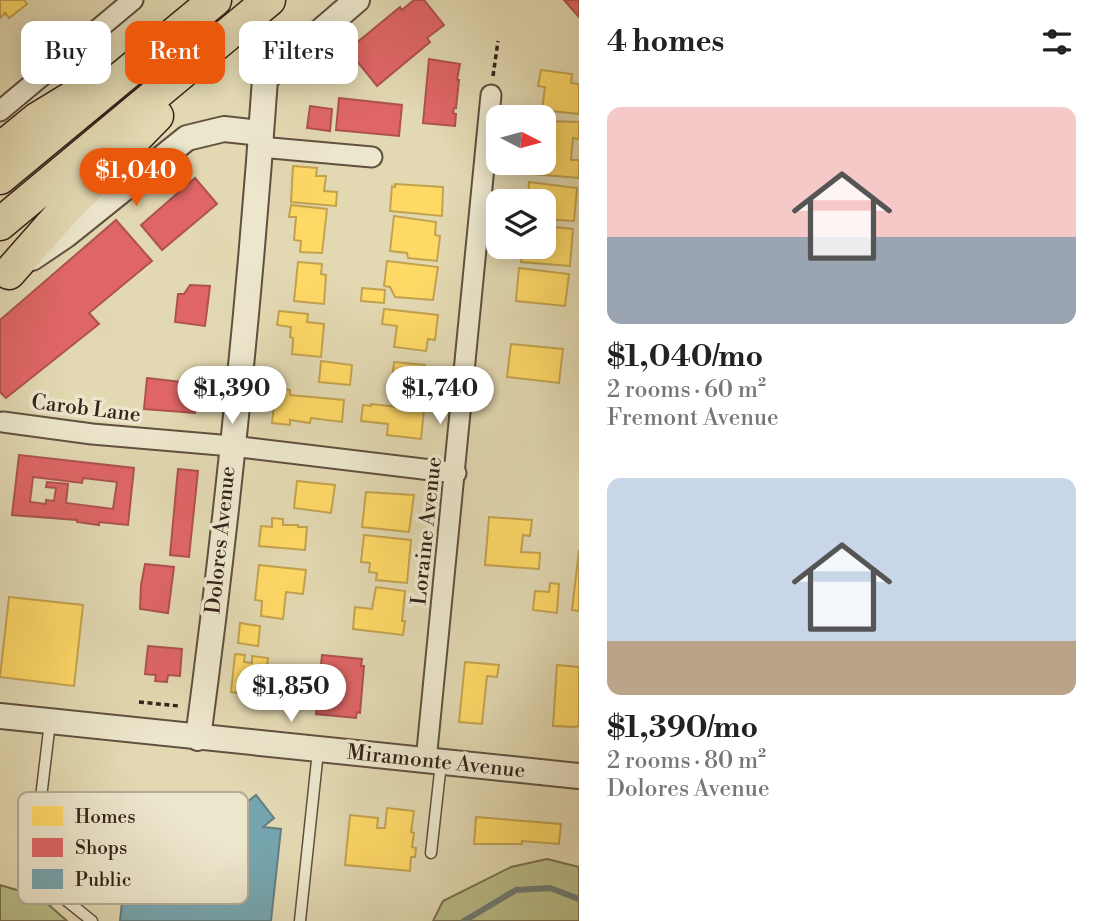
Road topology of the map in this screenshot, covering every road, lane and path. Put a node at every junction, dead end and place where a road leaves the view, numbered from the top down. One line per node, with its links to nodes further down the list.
1 (133, 0): 13 (street)
2 (215, 0): 5 (highway)
3 (269, 0): 6 (highway)
4 (357, 0): 14 (street, Dolores Avenue)
5 (190, 21)
6 (225, 36)
7 (498, 41): 12 (path)
8 (125, 75): 15 (highway)
9 (125, 76): 17 (highway)
10 (166, 84): 18 (highway)
11 (176, 84): 19 (highway)
12 (491, 95): 22 (street, Loraine Avenue)
13 (0, 111)
14 (261, 140): 16 (street); 19 (street); 21 (street, Dolores Avenue)
15 (0, 149)
16 (372, 157)
17 (0, 178)
18 (0, 224)
19 (9, 273)
20 (1, 427): 21 (street, Carob Lane)
21 (232, 446): 22 (street, Carob Lane); 27 (street, Dolores Avenue)
22 (456, 473): 29 (street, Loraine Avenue)
23 (139, 702): 24 (path)
24 (181, 706)
25 (0, 716): 26 (street, Miramonte Avenue)
26 (50, 722): 27 (street, Miramonte Avenue); 31 (lane)
27 (198, 738): 28 (street, Miramonte Avenue)
28 (318, 750): 29 (street, Miramonte Avenue); 35 (lane)
29 (434, 762): 30 (street, Miramonte Avenue); 32 (lane)
30 (579, 776)
31 (42, 792)
32 (431, 853)
33 (71, 904): 34 (lane)
34 (92, 921)
35 (300, 921)

